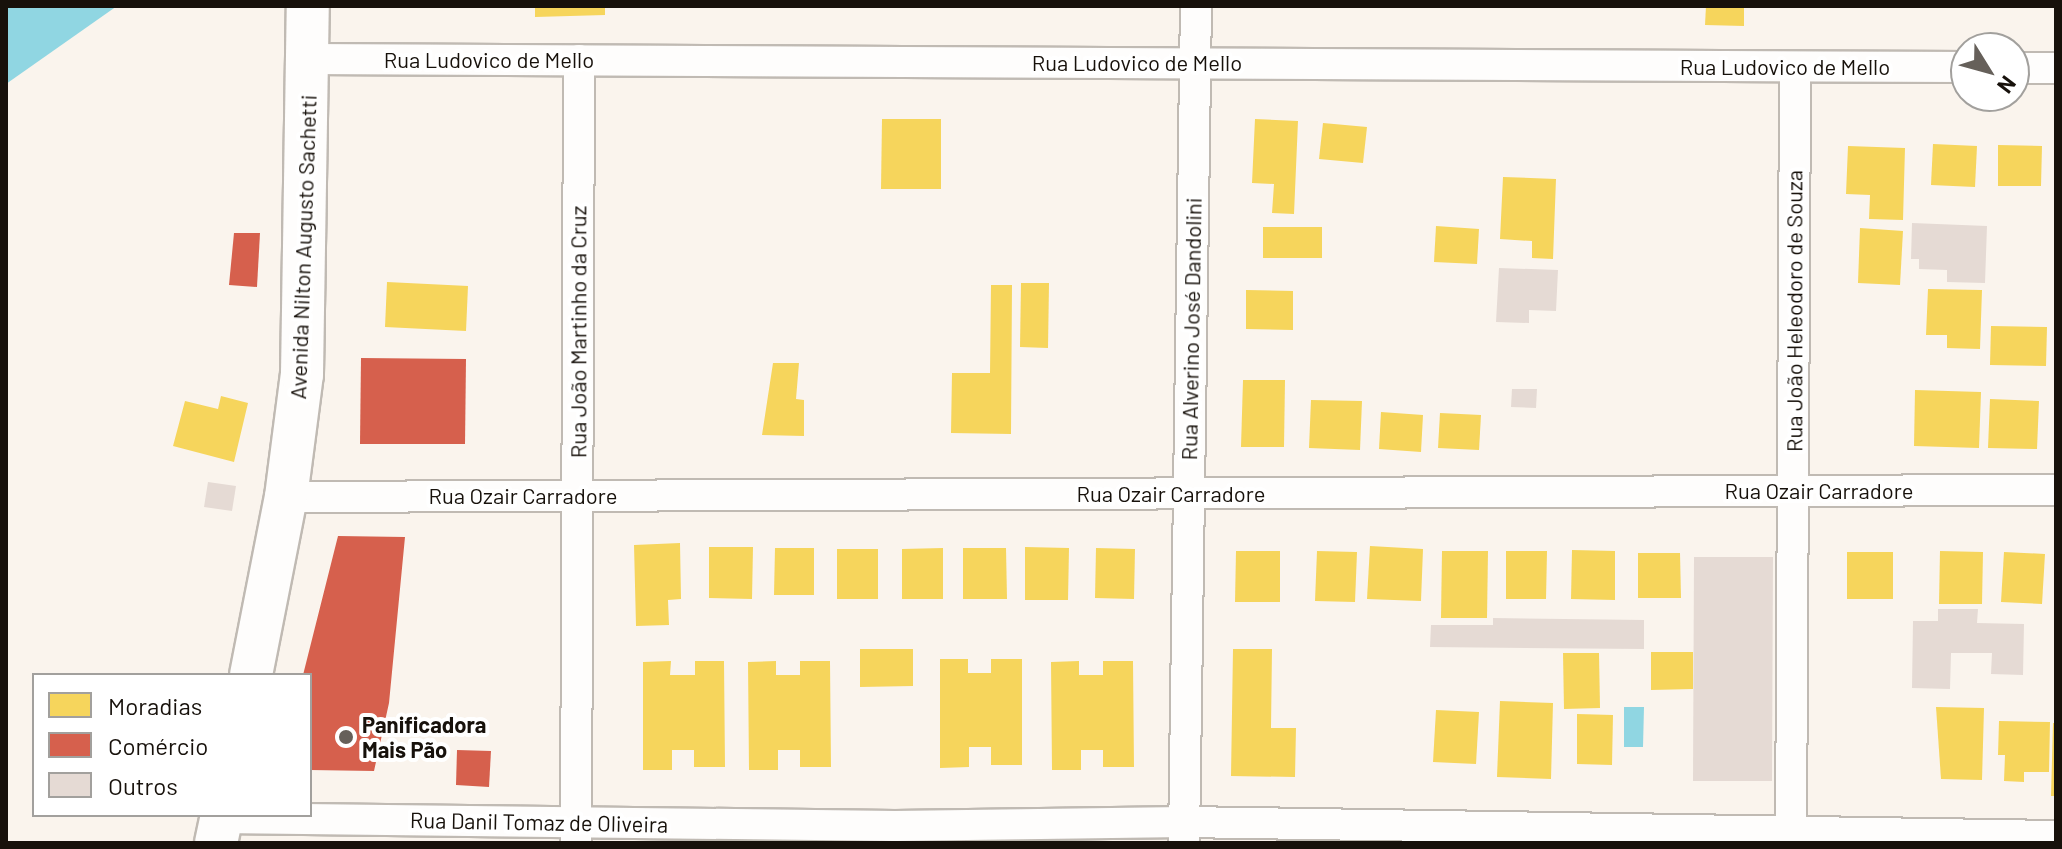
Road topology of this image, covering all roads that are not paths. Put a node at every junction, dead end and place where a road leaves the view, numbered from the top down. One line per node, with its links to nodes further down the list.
1 (308, 6): 3 (main road, Avenida Nilton Augusto Sachetti)
2 (1196, 6): 5 (street, Rua Alverino José Dandolini)
3 (308, 59): 4 (street, Rua Ludovico de Mello); 14 (main road, Avenida Nilton Augusto Sachetti)
4 (579, 60): 5 (street, Rua Ludovico de Mello); 13 (street, Rua João Martinho da Cruz)
5 (1195, 63): 6 (street, Rua Ludovico de Mello); 12 (street, Rua Alverino José Dandolini)
6 (1795, 67): 7 (street, Rua Ludovico de Mello); 11 (street, Rua João Heleodoro de Souza)
7 (1950, 67)
8 (2030, 68): 9 (street)
9 (2056, 68)
10 (2056, 490): 11 (street, Rua Ozair Carradore)
11 (1793, 491): 12 (street, Rua Ozair Carradore); 20 (street, Rua João Heleodoro de Souza)
12 (1189, 493): 13 (street, Rua Ozair Carradore); 18 (street, Rua Alverino José Dandolini)
13 (577, 496): 14 (street, Rua Ozair Carradore); 17 (street, Rua João Martinho da Cruz)
14 (286, 497): 15 (main road, Avenida Nilton Augusto Sachetti)
15 (251, 673)
16 (220, 825): 17 (street, Rua Danil Tomaz de Oliveira)
17 (576, 833): 18 (street, Rua Danil Tomaz de Oliveira)
18 (1184, 833): 20 (street, Rua Danil Tomaz de Oliveira)
19 (2056, 836): 20 (street, Rua Danil Tomaz de Oliveira)
20 (1791, 839)

